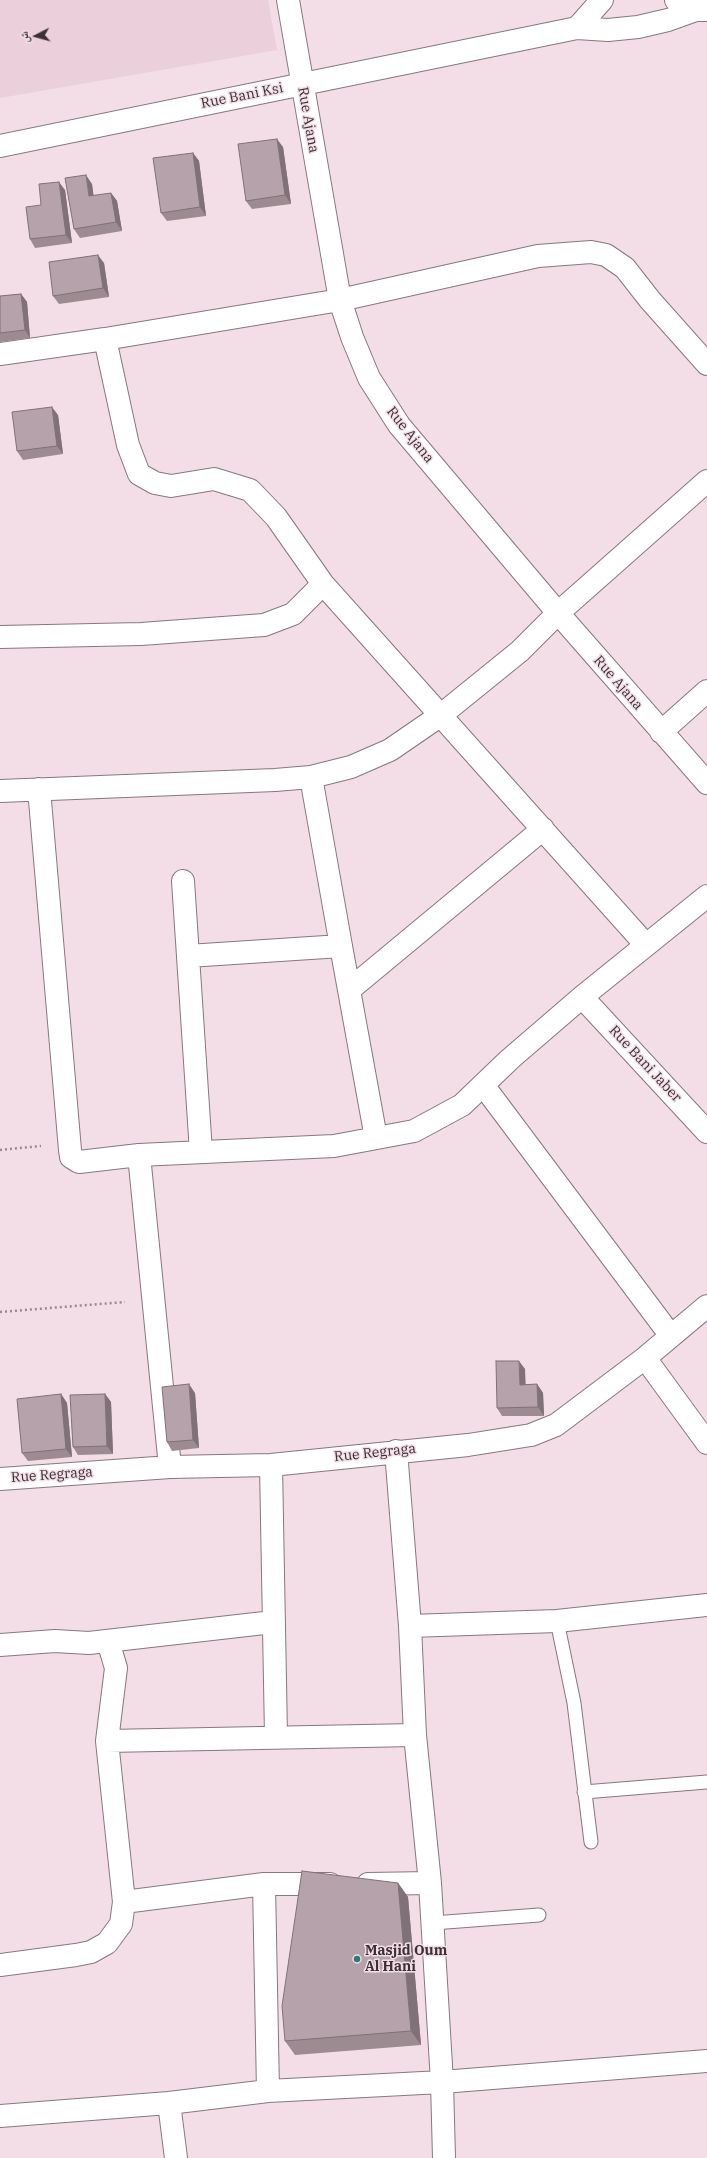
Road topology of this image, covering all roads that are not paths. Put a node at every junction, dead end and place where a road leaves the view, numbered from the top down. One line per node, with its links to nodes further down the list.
1 (288, 0): 6 (street, Rue Ajana)
2 (602, 0): 5 (street)
3 (676, 0): 4 (street)
4 (702, 10): 5 (street, Rue Bani Ksi)
5 (577, 28): 6 (street, Rue Bani Ksi)
6 (302, 84): 7 (street, Rue Bani Ksi); 8 (street, Rue Ajana)
7 (0, 146)
8 (340, 300): 9 (street); 11 (street); 14 (street, Rue Ajana)
9 (104, 339): 10 (street); 13 (street)
10 (0, 354)
11 (707, 364)
12 (707, 481): 14 (street)
13 (323, 584): 15 (street); 17 (street)
14 (558, 613): 17 (street); 18 (street, Rue Ajana)
15 (0, 637)
16 (707, 691): 18 (street)
17 (441, 715): 19 (street); 23 (street)
18 (661, 732): 20 (street, Rue Ajana)
19 (311, 777): 21 (street); 27 (street)
20 (707, 783)
21 (39, 789): 22 (street); 35 (street)
22 (0, 791)
23 (543, 829): 26 (street); 29 (street)
24 (183, 882): 28 (street)
25 (707, 896): 26 (street)
26 (646, 945): 30 (street)
27 (341, 946): 28 (street); 29 (street)
28 (188, 956): 34 (street)
29 (349, 990): 33 (street)
30 (582, 997): 31 (street); 32 (street, Rue Bani Jaber)
31 (483, 1085): 33 (street); 37 (street)
32 (704, 1121)
33 (376, 1138): 34 (street)
34 (201, 1152): 35 (street)
35 (139, 1155): 42 (street)
36 (707, 1306): 37 (street, Rue Regraga)
37 (671, 1336): 38 (street, Rue Regraga)
38 (645, 1358): 39 (street); 40 (street, Rue Regraga)
39 (707, 1442)
40 (396, 1451): 41 (street, Rue Regraga); 47 (street)
41 (271, 1465): 42 (street, Rue Regraga); 46 (street)
42 (170, 1467): 43 (street, Rue Regraga)
43 (0, 1479)
44 (707, 1605): 45 (street)
45 (557, 1621): 47 (street); 54 (lane)
46 (273, 1622): 48 (street); 51 (street)
47 (410, 1626): 50 (street)
48 (108, 1641): 49 (street); 52 (street)
49 (0, 1645)
50 (415, 1734): 51 (street); 56 (street)
51 (276, 1736): 52 (street)
52 (107, 1741): 58 (street)
53 (707, 1782): 54 (lane)
54 (584, 1792): 55 (lane)
55 (591, 1842)
56 (430, 1883): 57 (street); 60 (street)
57 (264, 1884): 58 (street); 64 (street)
58 (124, 1902): 61 (street)
59 (539, 1915): 60 (lane)
60 (433, 1922): 63 (street)
61 (0, 1965)
62 (707, 2062): 63 (street)
63 (442, 2082): 64 (street); 68 (street)
64 (268, 2091): 65 (street)
65 (169, 2103): 66 (street); 67 (street)
66 (0, 2116)
67 (176, 2158)
68 (444, 2158)

